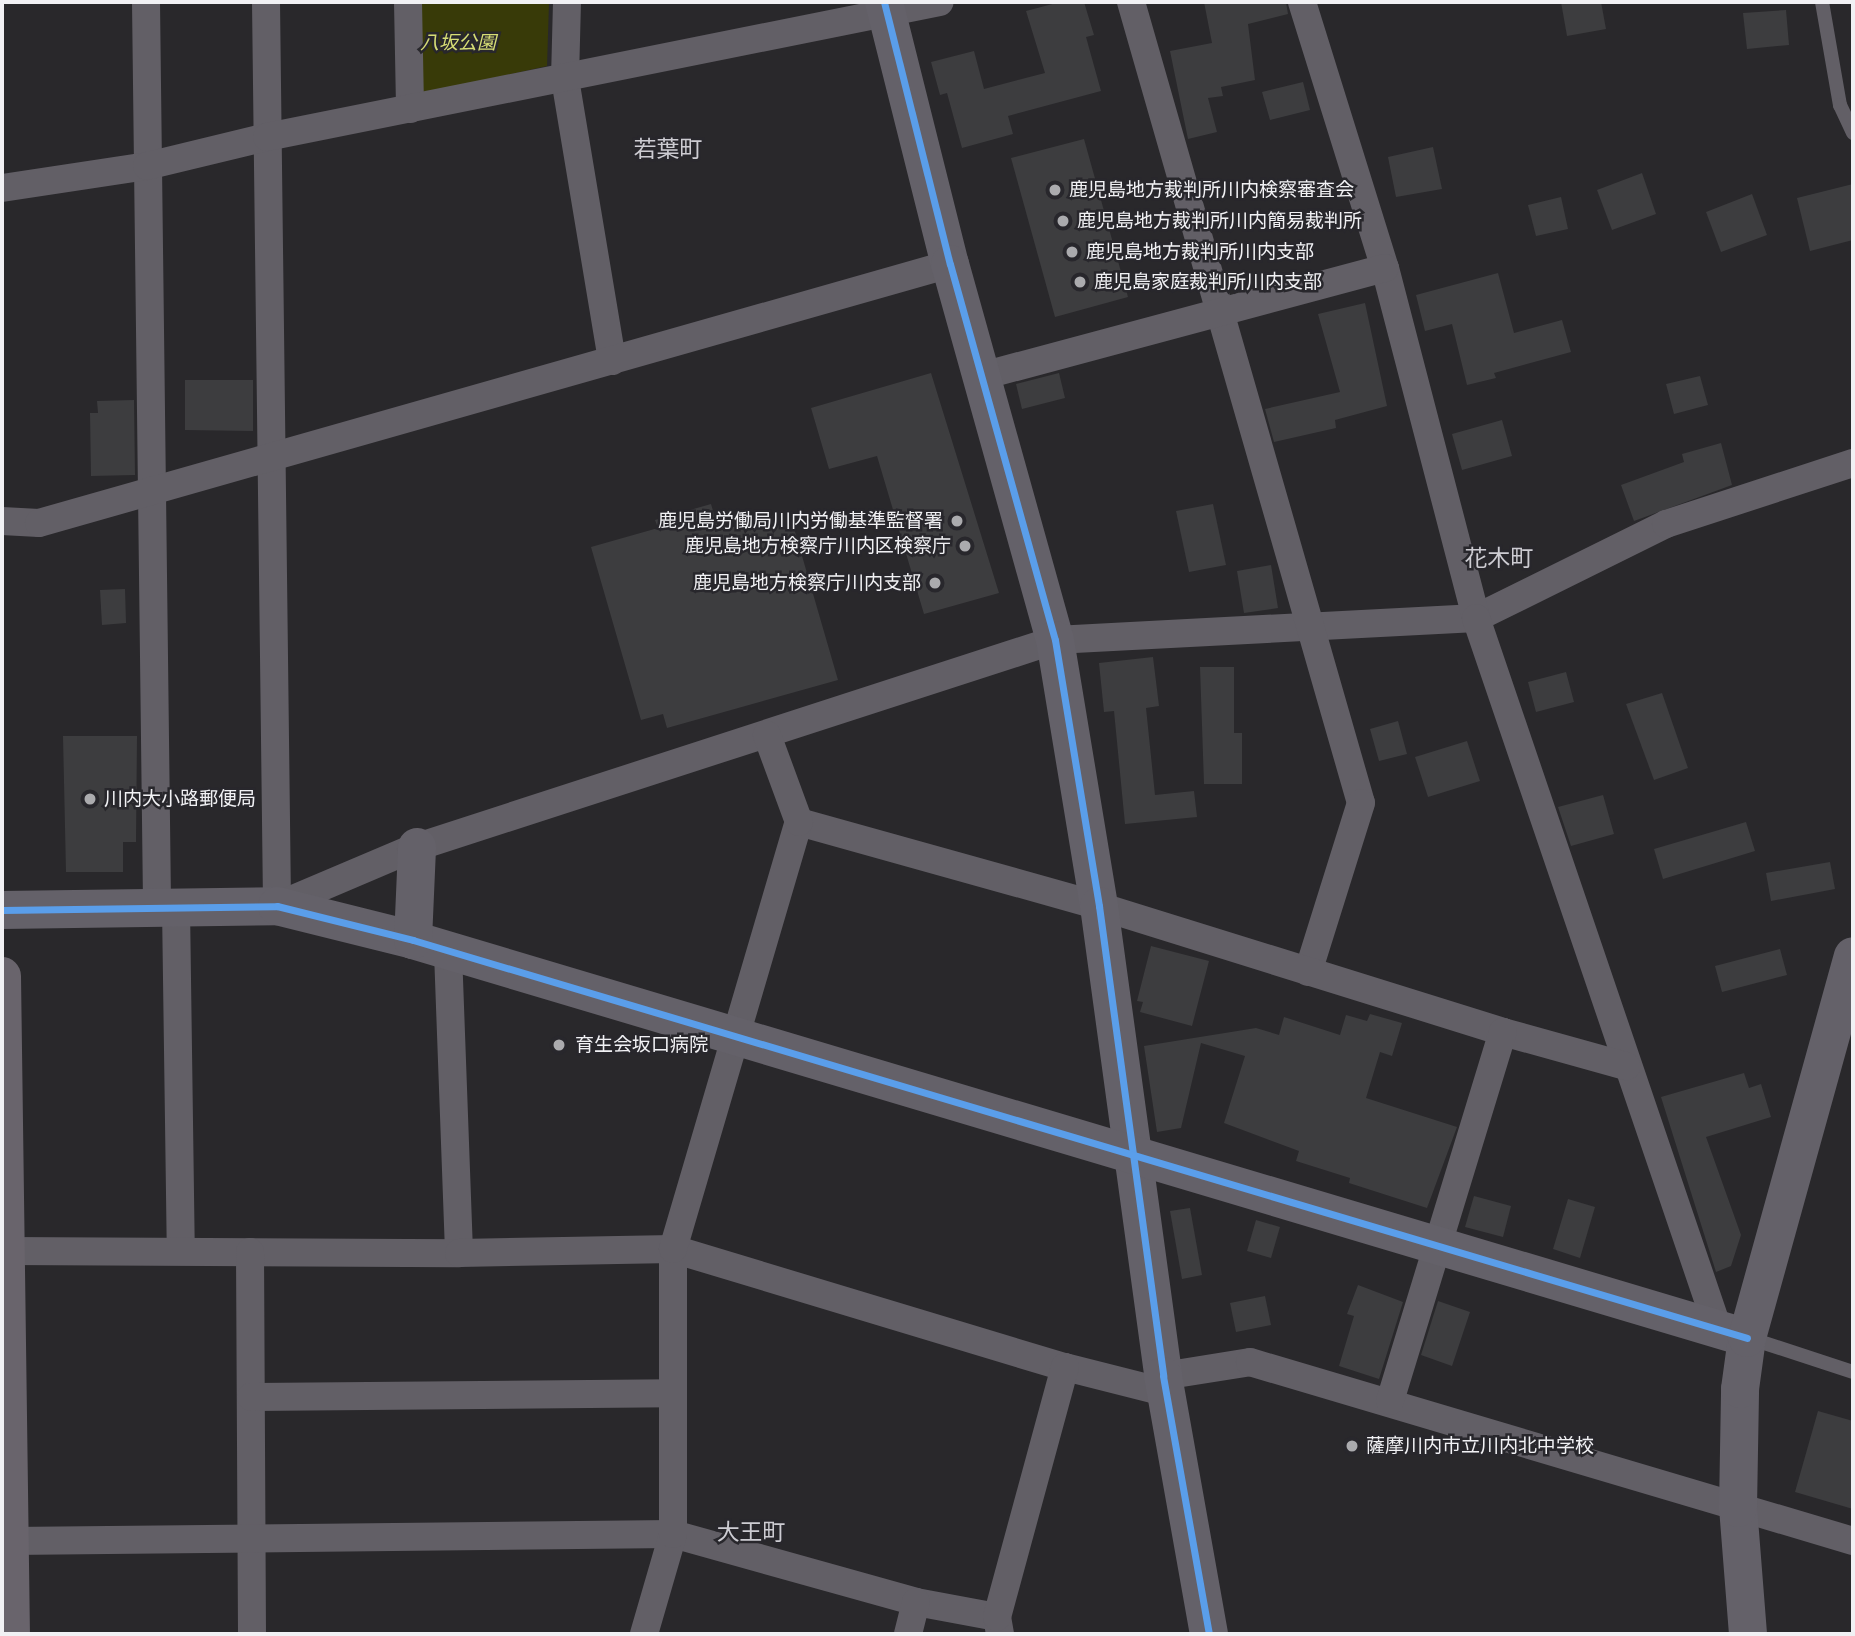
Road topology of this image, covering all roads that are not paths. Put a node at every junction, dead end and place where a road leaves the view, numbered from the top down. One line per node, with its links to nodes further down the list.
1 (146, 2): 14 (street)
2 (266, 2): 13 (street)
3 (408, 2): 11 (street)
4 (567, 2): 10 (street)
5 (940, 2): 9 (street)
6 (1131, 2): 18 (street)
7 (1302, 2): 17 (street)
8 (1822, 2): 12 (lane)
9 (884, 7): 10 (street); 16 (street)
10 (565, 79): 11 (street); 19 (street)
11 (410, 109): 13 (street)
12 (1853, 133)
13 (267, 137): 14 (street); 21 (street)
14 (147, 166): 15 (street); 23 (street)
15 (2, 188)
16 (950, 264): 19 (street); 20 (street)
17 (1385, 268): 18 (street); 25 (street)
18 (1218, 314): 20 (street); 26 (street)
19 (612, 361): 21 (street)
20 (982, 376): 27 (street)
21 (275, 455): 23 (street); 31 (street)
22 (1853, 463): 25 (street)
23 (152, 491): 24 (street); 33 (street)
24 (2, 521)
25 (1476, 618): 26 (street); 41 (street)
26 (1311, 628): 27 (street); 37 (street)
27 (1055, 640): 28 (street); 32 (street)
28 (767, 735): 29 (street); 30 (street)
29 (799, 822): 32 (street); 40 (street)
30 (414, 848): 31 (street); 35 (street)
31 (277, 906): 33 (street); 35 (street)
32 (1099, 906): 37 (street); 42 (street)
33 (167, 908): 34 (street); 46 (street)
34 (2, 910)
35 (431, 946): 40 (street); 48 (street)
36 (1853, 956): 49 (street)
37 (1308, 972): 39 (street)
38 (2, 976): 45 (highway)
39 (1503, 1032): 41 (street); 43 (street)
40 (732, 1036): 42 (street); 44 (street)
41 (1626, 1066): 49 (street)
42 (1134, 1153): 43 (street); 52 (street)
43 (1435, 1247): 49 (street); 56 (street)
44 (673, 1249): 48 (street); 50 (street); 53 (street)
45 (6, 1251): 46 (street); 55 (highway)
46 (181, 1251): 47 (street)
47 (250, 1252): 48 (street); 54 (street)
48 (459, 1253)
49 (1733, 1333): 51 (lane); 57 (street)
50 (1065, 1367): 52 (street); 63 (street)
51 (1853, 1372)
52 (1166, 1384): 56 (street); 68 (street)
53 (671, 1392): 54 (street); 58 (street)
54 (251, 1397): 59 (street)
55 (5, 1399): 60 (highway)
56 (1390, 1401): 57 (street)
57 (1738, 1508): 61 (street); 69 (street)
58 (673, 1534): 59 (street); 62 (street); 66 (street)
59 (249, 1536): 60 (street); 65 (street)
60 (10, 1541): 64 (highway)
61 (1853, 1541)
62 (916, 1602): 63 (street); 67 (street)
63 (998, 1625)
64 (11, 1634)
65 (252, 1634)
66 (644, 1634)
67 (908, 1634)
68 (1209, 1634)
69 (1748, 1634)

